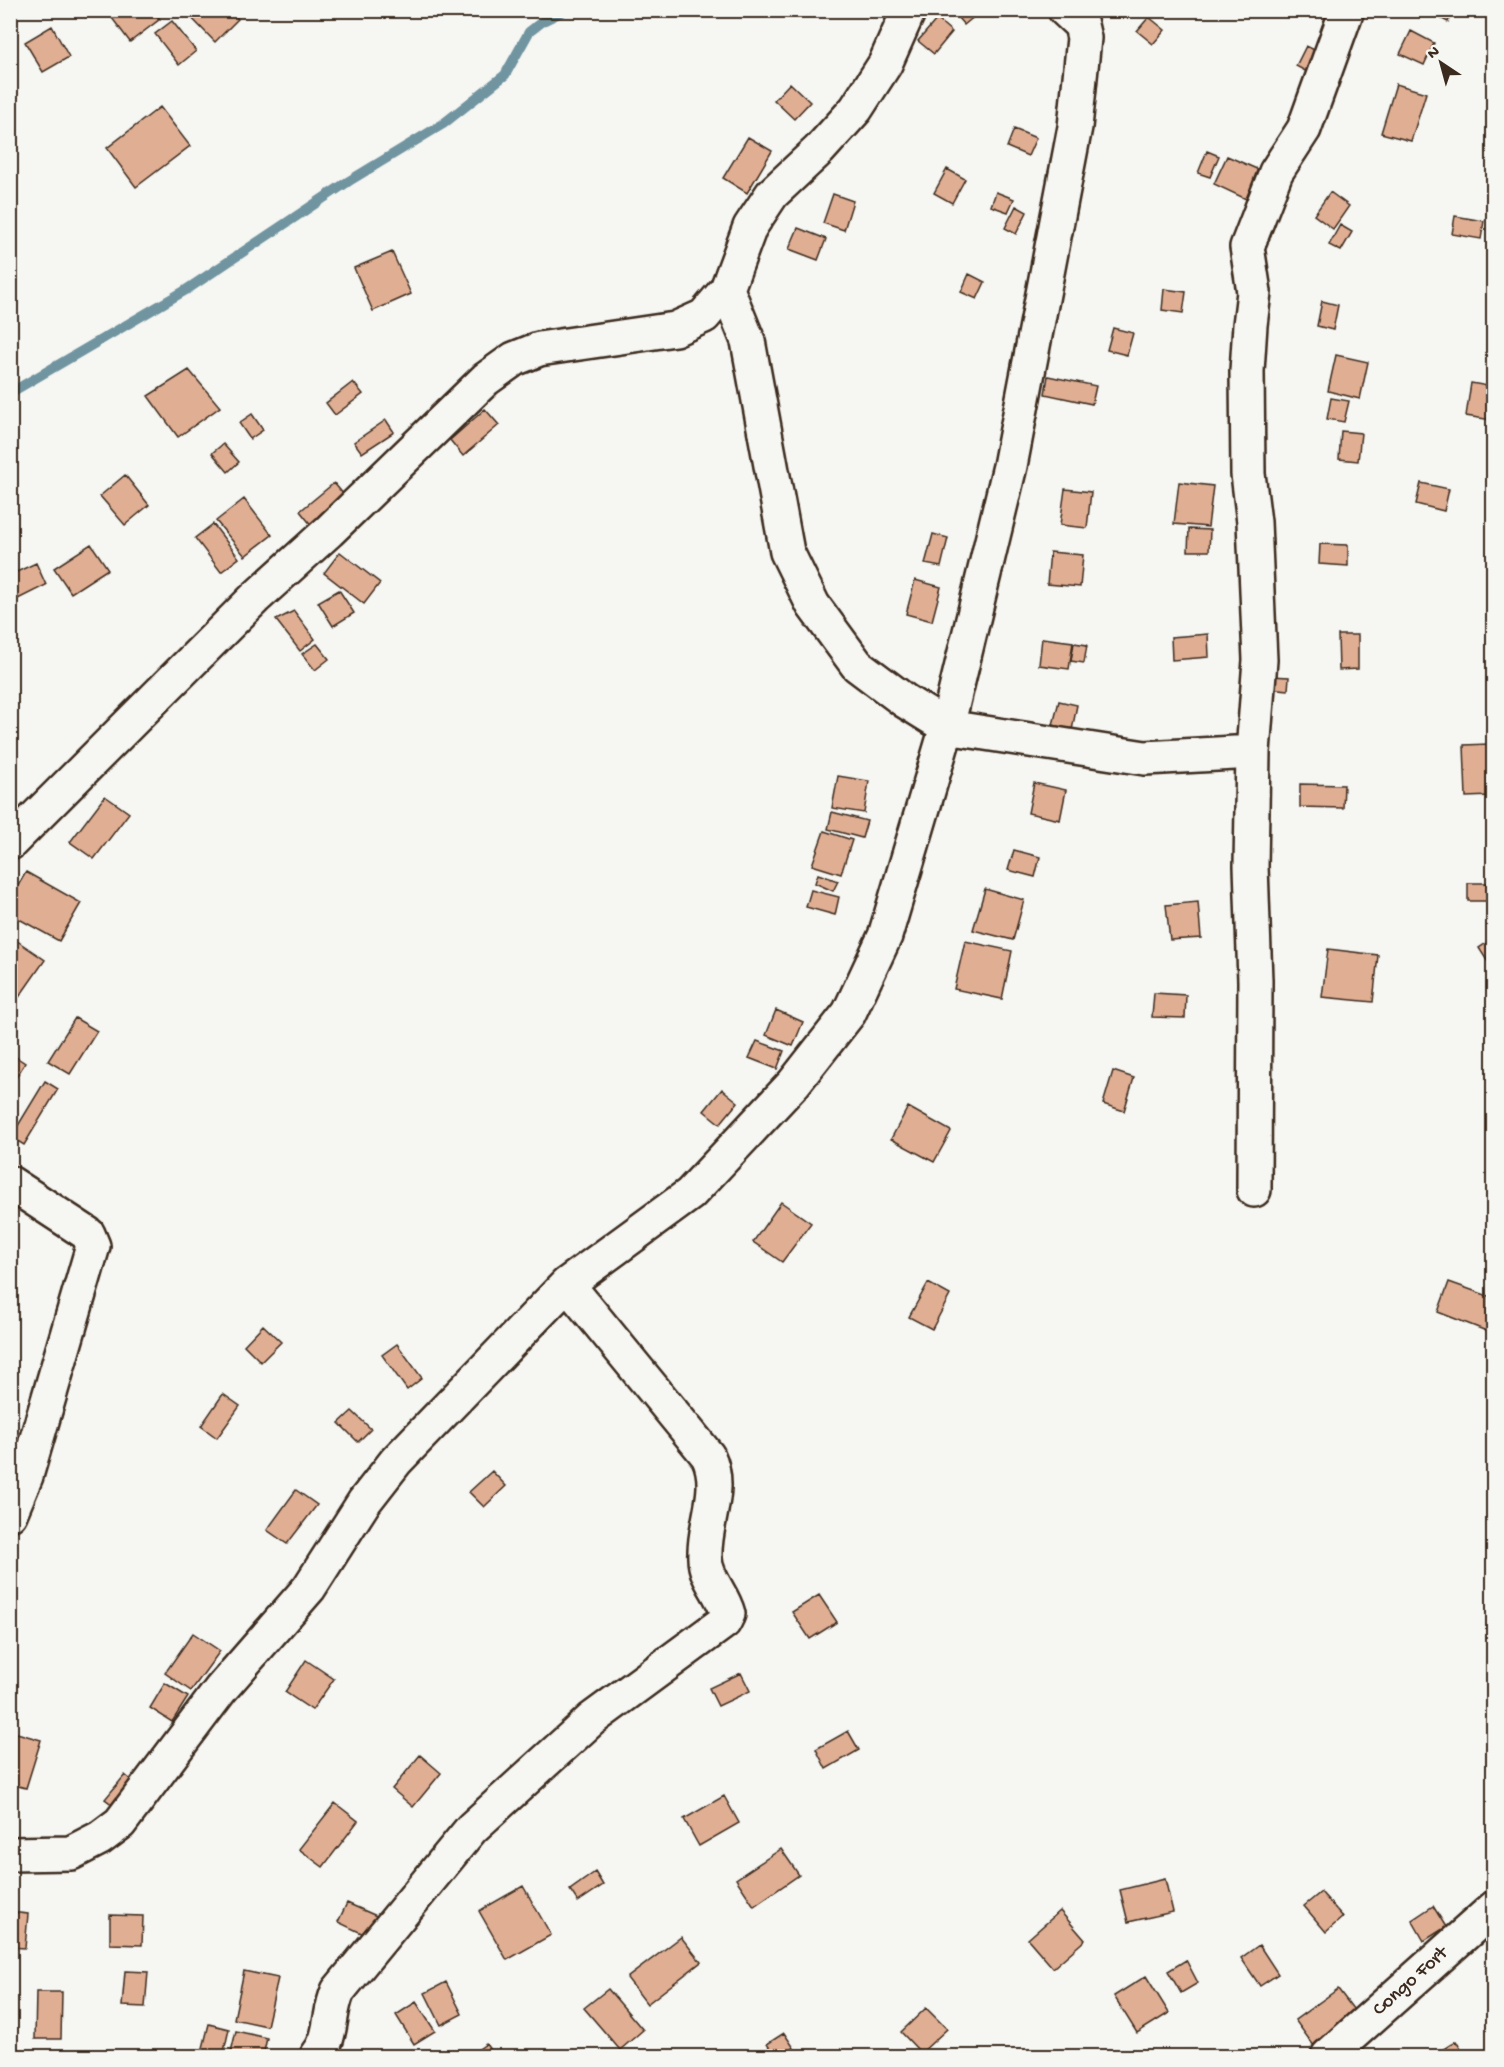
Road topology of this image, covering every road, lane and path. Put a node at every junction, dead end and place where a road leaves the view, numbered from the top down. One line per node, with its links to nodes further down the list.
1 (909, 10): 4 (street)
2 (1065, 10): 5 (street)
3 (1347, 10): 6 (street)
4 (727, 289): 5 (street); 7 (street)
5 (947, 727): 6 (street); 10 (street)
6 (1253, 752): 9 (street)
7 (10, 843)
8 (10, 1182): 11 (street)
9 (1254, 1190)
10 (567, 1284): 12 (street); 14 (street)
11 (10, 1514)
12 (10, 1854)
13 (1494, 1908): 15 (street, Congo Fort)
14 (317, 2056)
15 (1328, 2056)

